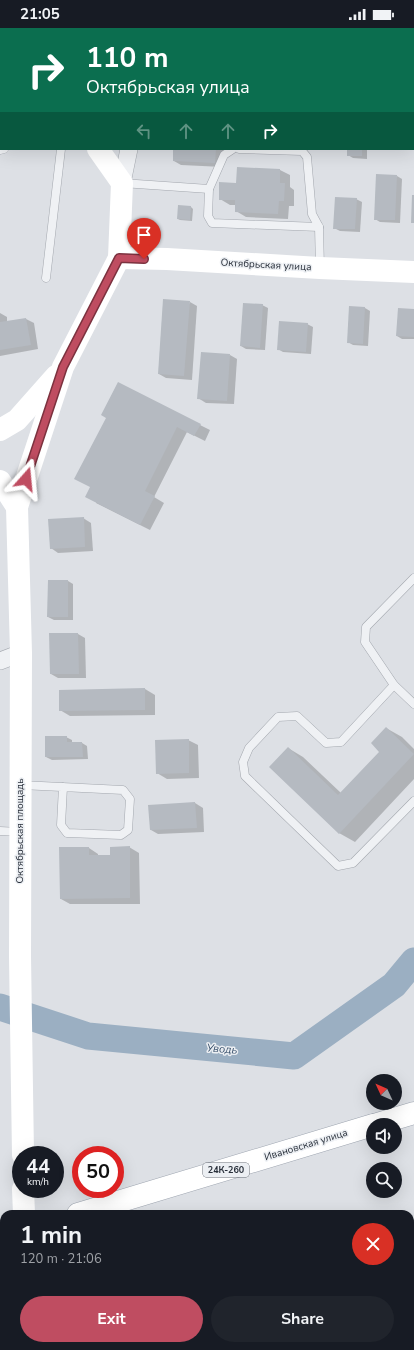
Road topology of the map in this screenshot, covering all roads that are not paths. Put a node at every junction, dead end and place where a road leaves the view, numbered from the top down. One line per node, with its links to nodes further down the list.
1 (61, 150): 12 (lane)
2 (99, 150): 6 (main road)
3 (129, 150): 6 (street)
4 (231, 150): 7 (lane)
5 (270, 150): 8 (lane)
6 (122, 183): 7 (lane); 9 (main road)
7 (209, 189): 8 (lane)
8 (319, 227): 10 (lane)
9 (119, 258): 10 (main road, Октябрьская улица); 13 (main road)
10 (320, 268): 11 (main road, Октябрьская улица)
11 (414, 272)
12 (46, 278)
13 (63, 367): 14 (main road); 16 (main road)
14 (0, 430)
15 (0, 481): 16 (main road)
16 (17, 507): 18 (main road, Октябрьская площадь)
17 (414, 578): 20 (lane)
18 (21, 653): 19 (street); 22 (main road, Октябрьская площадь)
19 (0, 661)
20 (394, 685): 21 (lane); 24 (lane)
21 (414, 704)
22 (20, 785): 23 (lane); 25 (main road, Октябрьская площадь)
23 (63, 787): 23 (lane)
24 (414, 801)
25 (10, 832): 29 (main road, Октябрьская площадь)
26 (414, 1113): 27 (main road, Ивановская улица / 24К-260)
27 (397, 1118)
28 (366, 1127): 32 (main road, Ивановская улица / 24К-260)
29 (23, 1146)
30 (23, 1198): 31 (main road)
31 (24, 1210)
32 (91, 1210)

